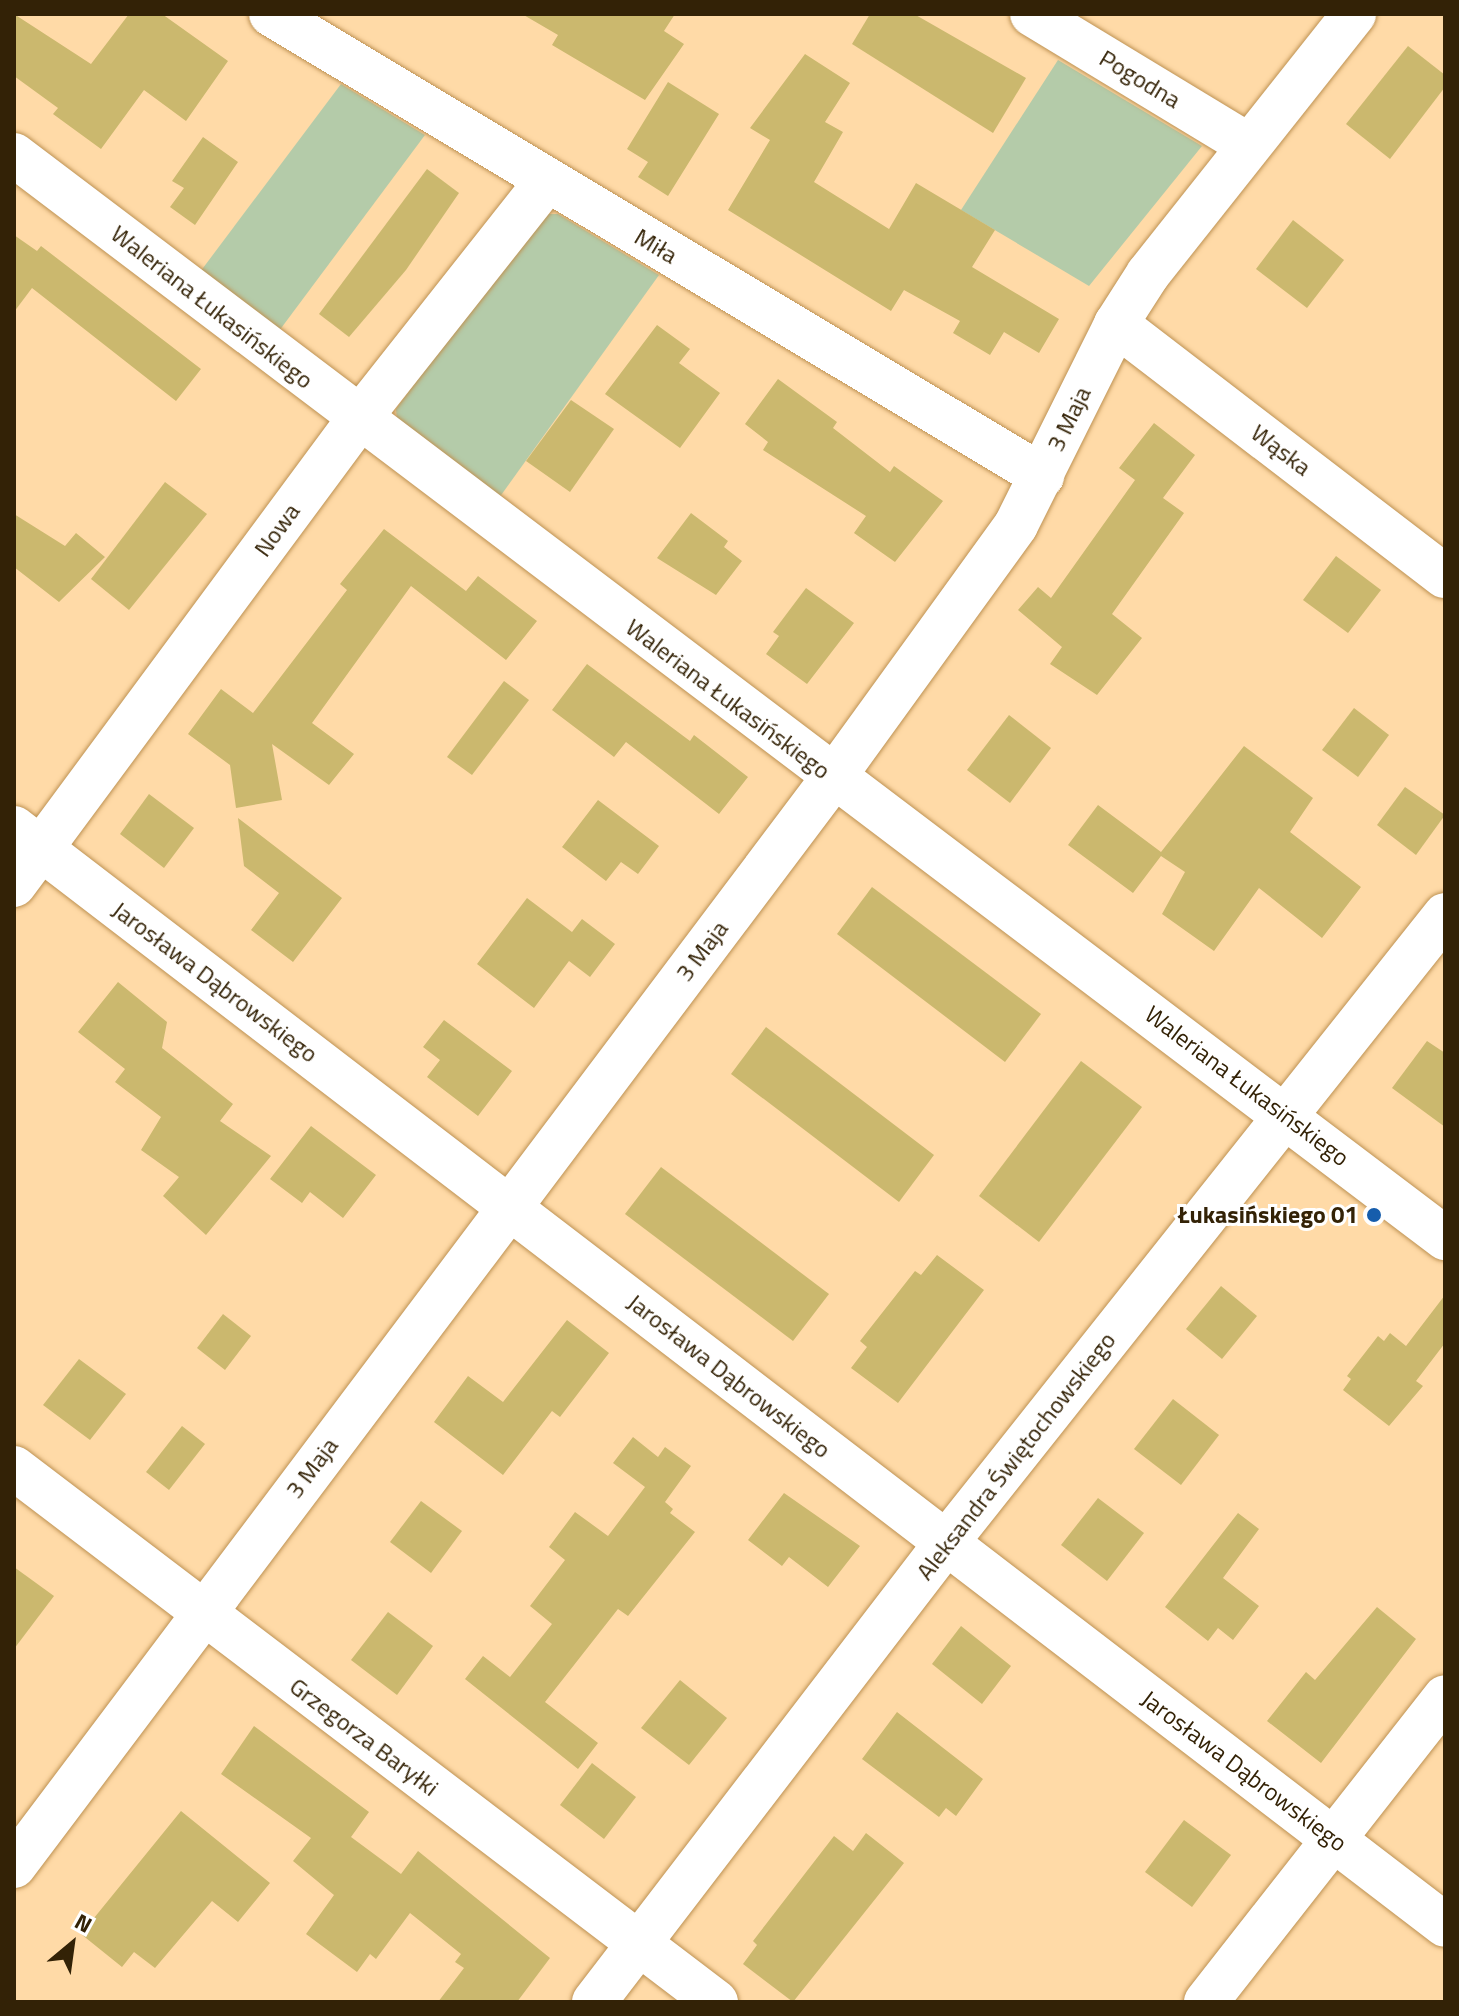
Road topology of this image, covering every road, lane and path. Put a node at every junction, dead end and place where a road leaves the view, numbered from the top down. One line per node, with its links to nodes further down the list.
1 (271, 14): 6 (street, Miła)
2 (1032, 14): 4 (street, Pogodna)
3 (1354, 14): 4 (street, 3 Maja)
4 (1248, 145): 7 (street, 3 Maja)
5 (14, 155): 8 (street, Waleriana Łukasińskiego)
6 (547, 181): 8 (street, Nowa); 9 (street, Miła)
7 (1116, 324): 9 (street, 3 Maja); 10 (street, Wąska)
8 (358, 420): 11 (street, Waleriana Łukasińskiego); 12 (street, Nowa)
9 (1042, 476): 11 (street, 3 Maja)
10 (1445, 576)
11 (833, 778): 15 (street, Waleriana Łukasińskiego); 16 (street, 3 Maja)
12 (28, 838): 13 (street, Nowa); 16 (street, Jarosława Dąbrowskiego)
13 (14, 885)
14 (1445, 915): 15 (street, Aleksandra Świętochowskiego)
15 (1288, 1114): 17 (street, Waleriana Łukasińskiego); 19 (street, Aleksandra Świętochowskiego)
16 (509, 1207): 19 (street, Jarosława Dąbrowskiego); 20 (street, 3 Maja)
17 (1445, 1238)
18 (14, 1468): 20 (street, Grzegorza Baryłki)
19 (946, 1543): 22 (street, Jarosława Dąbrowskiego); 25 (street, Aleksandra Świętochowskiego)
20 (201, 1615): 23 (street, 3 Maja); 25 (street, Grzegorza Baryłki)
21 (1445, 1697): 22 (street)
22 (1334, 1840): 24 (street, Jarosława Dąbrowskiego); 28 (street)
23 (14, 1866)
24 (1445, 1925)
25 (639, 1942): 26 (street, Aleksandra Świętochowskiego); 27 (street, Grzegorza Baryłki)
26 (594, 2002)
27 (716, 2002)
28 (1206, 2002)

